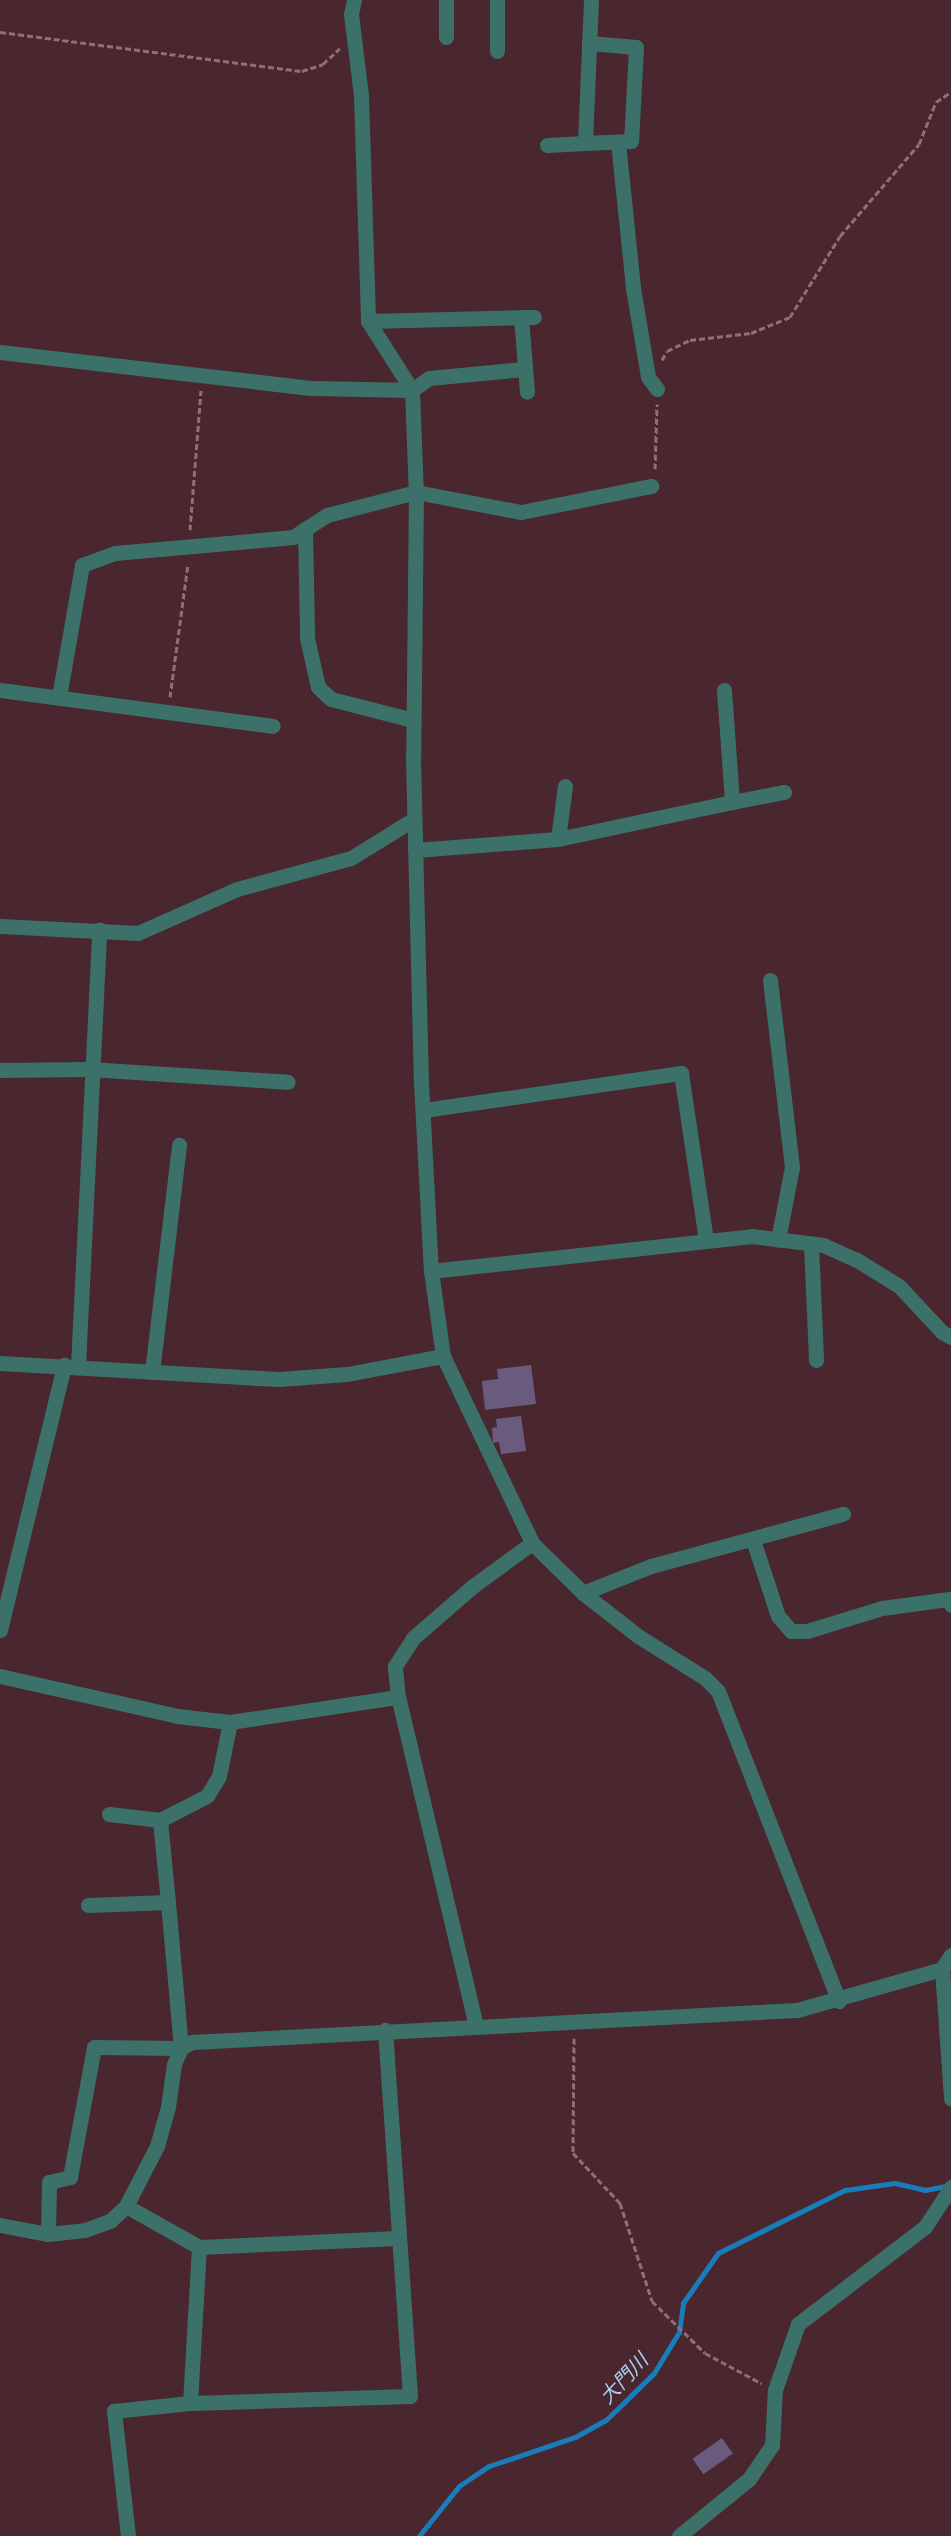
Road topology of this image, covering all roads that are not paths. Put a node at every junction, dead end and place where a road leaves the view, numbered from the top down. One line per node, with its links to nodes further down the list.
1 (354, 0): 11 (street)
2 (446, 0): 5 (street)
3 (497, 0): 7 (street)
4 (591, 0): 6 (street)
5 (446, 37)
6 (589, 43): 8 (street); 9 (street)
7 (497, 51)
8 (618, 142): 9 (street); 14 (street)
9 (585, 143): 10 (street)
10 (547, 145)
11 (368, 321): 13 (street); 15 (street)
12 (0, 352): 15 (street)
13 (525, 369): 15 (street); 16 (street)
14 (657, 389)
15 (412, 390): 18 (street)
16 (527, 392)
17 (651, 486): 18 (street)
18 (416, 492): 19 (street); 23 (street)
19 (305, 529): 22 (street); 23 (street)
20 (0, 690): 22 (street)
21 (724, 690): 27 (street)
22 (59, 697): 24 (street)
23 (413, 720): 28 (street)
24 (273, 726)
25 (565, 786): 29 (street)
26 (784, 792): 27 (street)
27 (732, 802): 29 (street)
28 (414, 819): 30 (street); 32 (street)
29 (558, 839): 30 (street)
30 (415, 850): 37 (street)
31 (0, 926): 32 (street)
32 (99, 930): 34 (street)
33 (770, 980): 39 (street)
34 (89, 1069): 35 (street); 36 (street); 47 (street)
35 (0, 1070)
36 (288, 1082)
37 (424, 1110): 40 (street); 42 (street)
38 (179, 1145): 48 (street)
39 (778, 1240): 40 (street); 41 (street)
40 (706, 1241): 42 (street)
41 (811, 1244): 43 (street); 45 (street)
42 (431, 1271): 44 (street)
43 (951, 1337)
44 (443, 1356): 48 (street); 51 (street)
45 (816, 1360)
46 (0, 1363): 47 (street)
47 (71, 1366): 48 (street); 54 (street)
48 (152, 1372)
49 (843, 1515): 50 (street)
50 (753, 1539): 52 (street); 53 (street)
51 (532, 1544): 52 (street); 56 (street)
52 (583, 1593): 64 (street)
53 (951, 1605)
54 (0, 1630)
55 (0, 1676): 57 (street)
56 (398, 1697): 57 (street); 65 (street)
57 (230, 1722): 59 (street)
58 (109, 1814): 59 (street)
59 (160, 1820): 60 (street)
60 (168, 1902): 61 (street); 67 (street)
61 (88, 1905)
62 (951, 1955): 63 (street)
63 (942, 1969): 64 (street); 68 (street)
64 (839, 2001): 65 (street)
65 (476, 2026): 66 (street)
66 (385, 2030): 67 (street); 73 (street)
67 (181, 2048): 70 (street); 72 (street)
68 (951, 2099)
69 (950, 2188): 77 (street)
70 (126, 2206): 72 (street); 74 (street)
71 (0, 2225): 72 (street)
72 (48, 2234)
73 (398, 2238): 74 (street); 75 (street)
74 (199, 2247): 75 (street)
75 (190, 2403): 76 (street)
76 (128, 2536)
77 (679, 2536)

